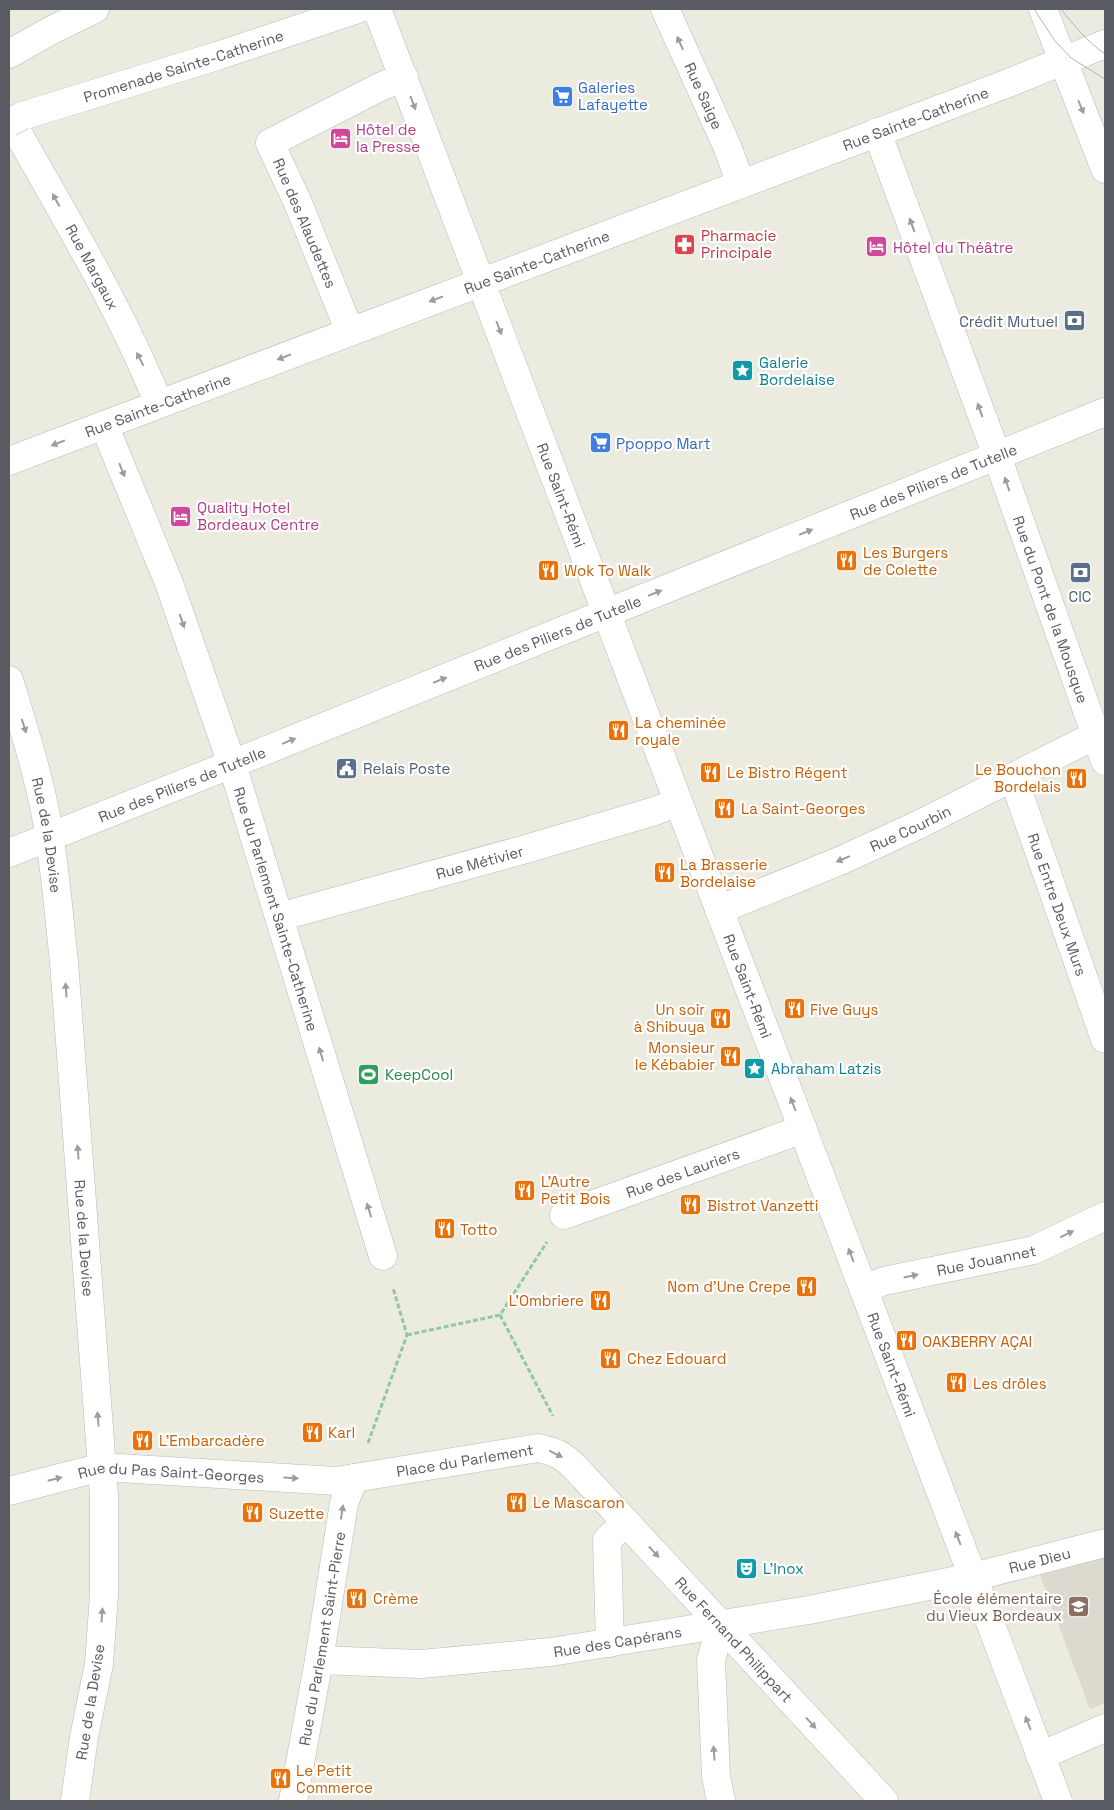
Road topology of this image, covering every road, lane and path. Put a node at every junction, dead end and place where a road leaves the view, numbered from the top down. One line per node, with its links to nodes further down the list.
1 (95, 9): 7 (street)
2 (358, 9): 10 (street, Promenade Sainte-Catherine)
3 (377, 9): 9 (street, Rue Saint-Rémi)
4 (665, 9): 13 (street, Rue Saige, one-way to 4)
5 (1043, 9): 8 (street)
6 (1105, 44): 8 (street, Rue Sainte-Catherine)
7 (9, 54)
8 (1063, 61): 11 (street, Rue Sainte-Catherine); 12 (street, one-way to 12)
9 (404, 78): 14 (street, Rue Saint-Rémi, one-way to 14); 15 (street, Rue des Alaudettes)
10 (17, 125): 16 (street, Rue Margaux, one-way to 10)
11 (878, 132): 13 (street, Rue Sainte-Catherine); 19 (street, Rue du Pont de la Mousque, one-way to 11)
12 (1105, 169)
13 (741, 184): 14 (street, Rue Sainte-Catherine)
14 (481, 282): 15 (street, Rue Sainte-Catherine, one-way to 15); 21 (street, Rue Saint-Rémi, one-way to 21)
15 (350, 332): 16 (street, Rue Sainte-Catherine, one-way to 16)
16 (159, 404): 18 (street, Rue Sainte-Catherine)
17 (1105, 412): 19 (street, Rue des Piliers de Tutelle)
18 (104, 425): 20 (street, Rue Sainte-Catherine, one-way to 20); 25 (street, Rue du Parlement Sainte-Catherine, one-way to 25)
19 (997, 456): 21 (street, Rue des Piliers de Tutelle, one-way to 19); 23 (street, Rue du Pont de la Mousque, one-way to 19)
20 (9, 461)
21 (606, 612): 25 (street, Rue des Piliers de Tutelle, one-way to 21); 27 (street, Rue Saint-Rémi)
22 (9, 680): 28 (street, Rue de la Devise, one-way to 28)
23 (1096, 735): 24 (street, Rue du Pont de la Mousque); 26 (street, Rue Courbin)
24 (1105, 761)
25 (232, 764): 28 (street, Rue des Piliers de Tutelle); 31 (street, Rue du Parlement Sainte-Catherine)
26 (1013, 777): 30 (street, Rue Courbin, one-way to 30); 32 (street, Rue Entre Deux Murs)
27 (678, 802): 30 (street, Rue Saint-Rémi); 31 (street, Rue Métivier)
28 (49, 837): 29 (street, Rue des Piliers de Tutelle); 41 (street, Rue de la Devise, one-way to 28)
29 (9, 853)
30 (719, 910): 33 (street, Rue Saint-Rémi, one-way to 30)
31 (279, 917): 36 (street, Rue du Parlement Sainte-Catherine, one-way to 31)
32 (1103, 1035)
33 (803, 1129): 34 (street, Rue des Lauriers); 37 (street, Rue Saint-Rémi, one-way to 33)
34 (564, 1215): 38 (path)
35 (1105, 1216): 37 (street, Rue Jouannet, one-way to 35)
36 (383, 1256): 39 (path)
37 (864, 1289): 47 (street, Rue Saint-Rémi, one-way to 37)
38 (500, 1315): 39 (path); 40 (path)
39 (407, 1334): 43 (path)
40 (554, 1419)
41 (102, 1467): 43 (street, Rue du Pas Saint-Georges, one-way to 43); 44 (street, Rue du Pas Saint-Georges, one-way to 41); 53 (street, Rue de la Devise, one-way to 41)
42 (585, 1478): 43 (street, Place du Parlement, one-way to 42); 45 (street, Rue Fernand Philippart)
43 (345, 1479): 50 (street, Rue du Parlement Saint-Pierre, one-way to 43)
44 (9, 1491)
45 (626, 1522): 48 (street, Rue Fernand Philippart, one-way to 48); 49 (street)
46 (1105, 1543): 47 (street, Rue Dieu)
47 (972, 1577): 48 (street, Rue des Capérans); 52 (street, Rue Saint-Rémi, one-way to 47)
48 (721, 1625): 49 (street, Rue des Capérans); 55 (street, one-way to 48); 56 (street, Rue Fernand Philippart, one-way to 56)
49 (610, 1643): 50 (street, Rue des Capérans)
50 (319, 1660): 54 (street, Rue du Parlement Saint-Pierre)
51 (1105, 1728): 52 (street)
52 (1040, 1756): 57 (street, Rue Saint-Rémi)
53 (75, 1801)
54 (293, 1801)
55 (721, 1801)
56 (884, 1801)
57 (1058, 1801)

